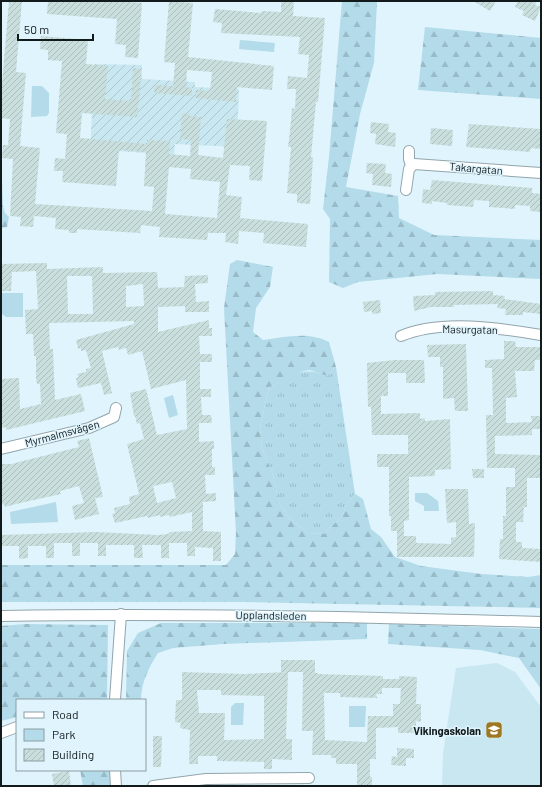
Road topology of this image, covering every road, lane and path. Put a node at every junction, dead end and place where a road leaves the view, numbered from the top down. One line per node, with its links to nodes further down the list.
1 (409, 151): 2 (street)
2 (411, 166): 3 (street, Takargatan); 4 (street)
3 (541, 173)
4 (406, 190)
5 (541, 335): 6 (street, Masurgatan)
6 (401, 336)
7 (116, 408): 8 (street, Myrmalmsvägen)
8 (1, 449)
9 (121, 614): 10 (street, Upplandsleden); 11 (street, Upplandsleden); 12 (street)
10 (1, 616)
11 (541, 622)
12 (115, 699)
13 (16, 727): 14 (street)
14 (1, 733)
15 (114, 771): 17 (street)
16 (309, 778): 18 (street)
17 (116, 786)
18 (153, 786)

